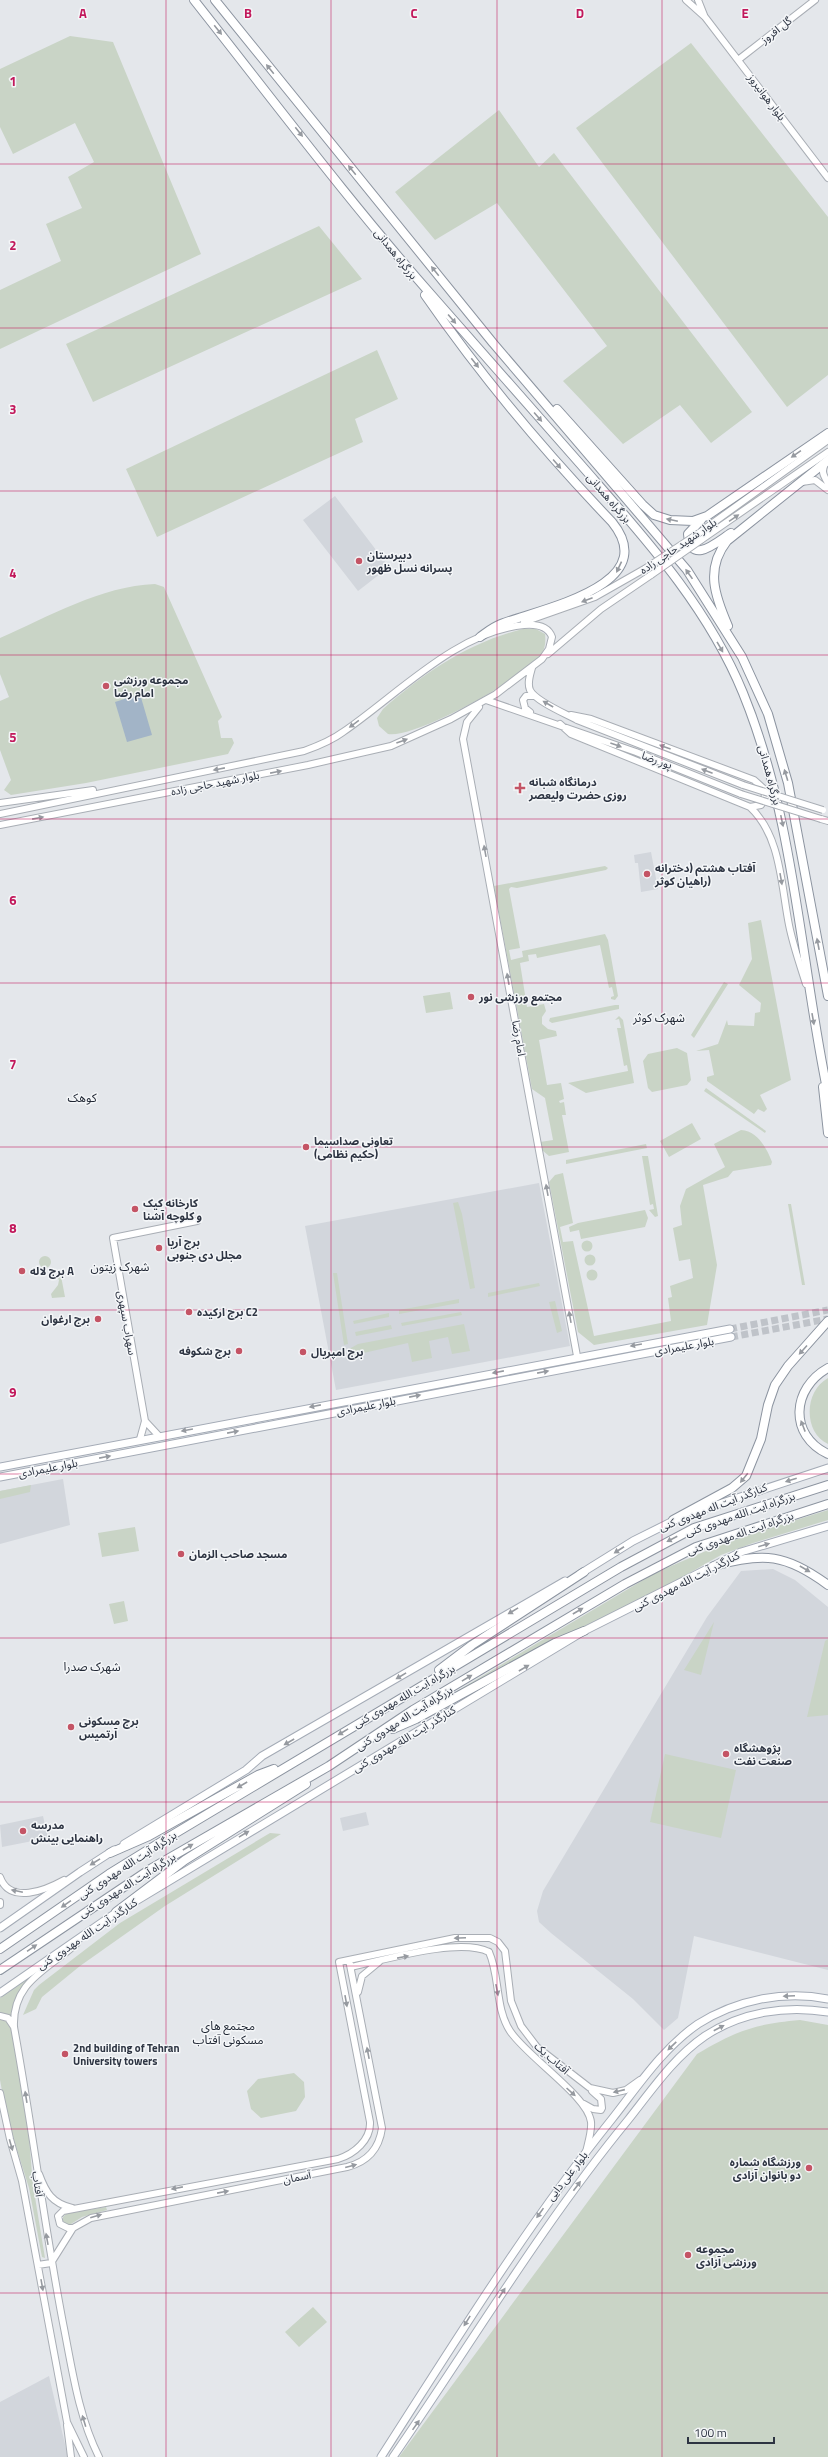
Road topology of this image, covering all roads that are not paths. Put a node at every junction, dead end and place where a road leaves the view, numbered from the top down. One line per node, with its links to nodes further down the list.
1 (194, 0): 9 (highway, بزرگراه همدانی, one-way to 9)
2 (215, 0): 10 (highway, بزرگراه همدانی, one-way to 2)
3 (686, 0): 6 (street, بلوار هوانیروز)
4 (698, 0): 6 (street, بلوار هوانیروز)
5 (815, 0): 7 (street, گل افروز)
6 (705, 17): 7 (street, بلوار هوانیروز)
7 (738, 60): 8 (street, بلوار هوانیروز)
8 (828, 178)
9 (403, 263): 21 (highway, one-way to 21); 38 (highway, بزرگراه همدانی, one-way to 38)
10 (493, 343): 19 (highway, one-way to 10); 22 (highway, بزرگراه همدانی, one-way to 10)
11 (828, 433): 19 (highway, one-way to 19)
12 (828, 440): 20 (street, بلوار شهید حاجی زاده, one-way to 20, bridge)
13 (828, 452): 23 (street, بلوار شهید حاجی زاده, one-way to 13, bridge)
14 (828, 460): 15 (highway); 16 (street)
15 (802, 482): 17 (street); 18 (highway)
16 (828, 483)
17 (828, 490)
18 (777, 500): 19 (highway); 22 (highway)
19 (707, 516)
20 (513, 626): 21 (street, بلوار شهید حاجی زاده); 23 (street)
21 (480, 638): 30 (street, بلوار شهید حاجی زاده, one-way to 30)
22 (742, 657): 37 (highway, بزرگراه همدانی, one-way to 22)
23 (542, 659): 24 (street, بلوار شهید حاجی زاده)
24 (532, 668): 25 (street); 26 (street, بلوار شهید حاجی زاده)
25 (534, 696): 27 (street, پور رضا, one-way to 25); 28 (street)
26 (485, 701): 28 (street, پور رضا); 36 (street, بلوار شهید حاجی زاده, one-way to 26); 46 (street, امام رضا, one-way to 26)
27 (564, 713): 32 (street, one-way to 27); 33 (street, پور رضا, one-way to 27, bridge)
28 (534, 715): 29 (street, پور رضا)
29 (560, 724): 32 (street); 35 (street, پور رضا, one-way to 35, bridge)
30 (128, 786): 31 (street); 34 (street, بلوار شهید حاجی زاده)
31 (0, 803)
32 (750, 807): 38 (street, one-way to 38)
33 (825, 811)
34 (0, 814)
35 (828, 822)
36 (0, 825)
37 (828, 996)
38 (809, 997): 39 (highway, بزرگراه همدانی, one-way to 39)
39 (820, 1057): 40 (highway, بزرگراه همدانی); 41 (highway)
40 (828, 1094)
41 (828, 1133)
42 (197, 1221): 49 (street, سهراب سپهری)
43 (828, 1321): 58 (highway, one-way to 58)
44 (730, 1329): 46 (main road, بلوار علیمرادی, one-way to 46)
45 (731, 1337): 47 (main road, بلوار علیمرادی)
46 (577, 1356): 47 (main road); 50 (main road, بلوار علیمرادی, one-way to 50)
47 (579, 1365): 55 (main road, بلوار علیمرادی, one-way to 47)
48 (828, 1368): 52 (highway, one-way to 48)
49 (145, 1421): 50 (street); 51 (street, سهراب سپهری)
50 (158, 1435): 51 (main road, بلوار علیمرادی)
51 (140, 1439): 53 (main road, بلوار علیمرادی)
52 (828, 1454)
53 (0, 1467)
54 (828, 1468): 58 (main road, کنارگذر آیت اله مهدوی کنی, one-way to 58)
55 (0, 1477)
56 (828, 1485): 64 (highway, بزرگراه آیت الله مهدوی کنی, one-way to 64)
57 (828, 1504): 65 (highway, بزرگراه آیت اله مهدوی کنی, one-way to 57)
58 (673, 1520): 61 (main road, کنارگذر آیت اله مهدوی کنی, one-way to 61)
59 (828, 1526): 60 (main road, کنارگذر آیت الله مهدوی کنی, one-way to 59)
60 (714, 1566): 62 (highway, one-way to 62); 63 (main road, کنارگذر آیت الله مهدوی کنی)
61 (584, 1572): 64 (highway); 68 (main road, one-way to 68)
62 (828, 1585)
63 (584, 1631): 65 (highway); 71 (main road, کنارگذر آیت الله مهدوی کنی, one-way to 63)
64 (413, 1691): 66 (highway, بزرگراه آیت الله مهدوی کنی, one-way to 66)
65 (377, 1735): 67 (highway, بزرگراه آیت اله مهدوی کنی)
66 (290, 1763): 68 (highway, one-way to 68); 75 (highway, بزرگراه آیت الله مهدوی کنی, one-way to 75)
67 (329, 1766): 71 (highway); 79 (highway, بزرگراه آیت اله مهدوی کنی, one-way to 67)
68 (110, 1853): 69 (main road, one-way to 69)
69 (80, 1872): 70 (street, one-way to 70); 72 (main road)
70 (0, 1877)
71 (116, 1912): 73 (main road, کنارگذر آیت الله مهدوی کنی)
72 (0, 1928)
73 (83, 1936): 80 (main road, کنارگذر آیت الله مهدوی کنی); 85 (street, آفتاب)
74 (498, 1942): 76 (street); 78 (street, one-way to 78); 87 (street, آفتاب یک)
75 (0, 1949)
76 (489, 1952): 77 (street, one-way to 76); 89 (street, آفتاب یک, one-way to 89)
77 (381, 1961): 78 (street); 82 (street)
78 (350, 1964): 82 (street, آسمان); 92 (street, آسمان, one-way to 92)
79 (0, 1970)
80 (0, 1993)
81 (828, 1999): 86 (main road, بلوار علی دایی, one-way to 86)
82 (357, 2000): 93 (street, آسمان, one-way to 82)
83 (828, 2012): 101 (main road, بلوار علی دایی, one-way to 83)
84 (0, 2016): 85 (street)
85 (14, 2027): 91 (street, آفتاب, one-way to 85)
86 (645, 2077): 87 (street, آفتاب یک, one-way to 87); 90 (main road, بلوار علی دایی)
87 (590, 2088): 89 (street)
88 (0, 2093): 95 (street, آفتاب, one-way to 95)
89 (582, 2103): 90 (street, آفتاب یک)
90 (585, 2154): 100 (main road, بلوار علی دایی, one-way to 100)
91 (35, 2164): 92 (street); 94 (street, آفتاب, one-way to 91)
92 (72, 2208): 93 (street)
93 (73, 2228): 94 (street, آسمان)
94 (51, 2263): 95 (street); 99 (street, آفتاب, one-way to 94)
95 (38, 2266): 96 (street, آفتاب, one-way to 96)
96 (67, 2420): 97 (street); 98 (street, آفتاب)
97 (71, 2457)
98 (84, 2457)
99 (99, 2457)
100 (381, 2457)
101 (393, 2457)

